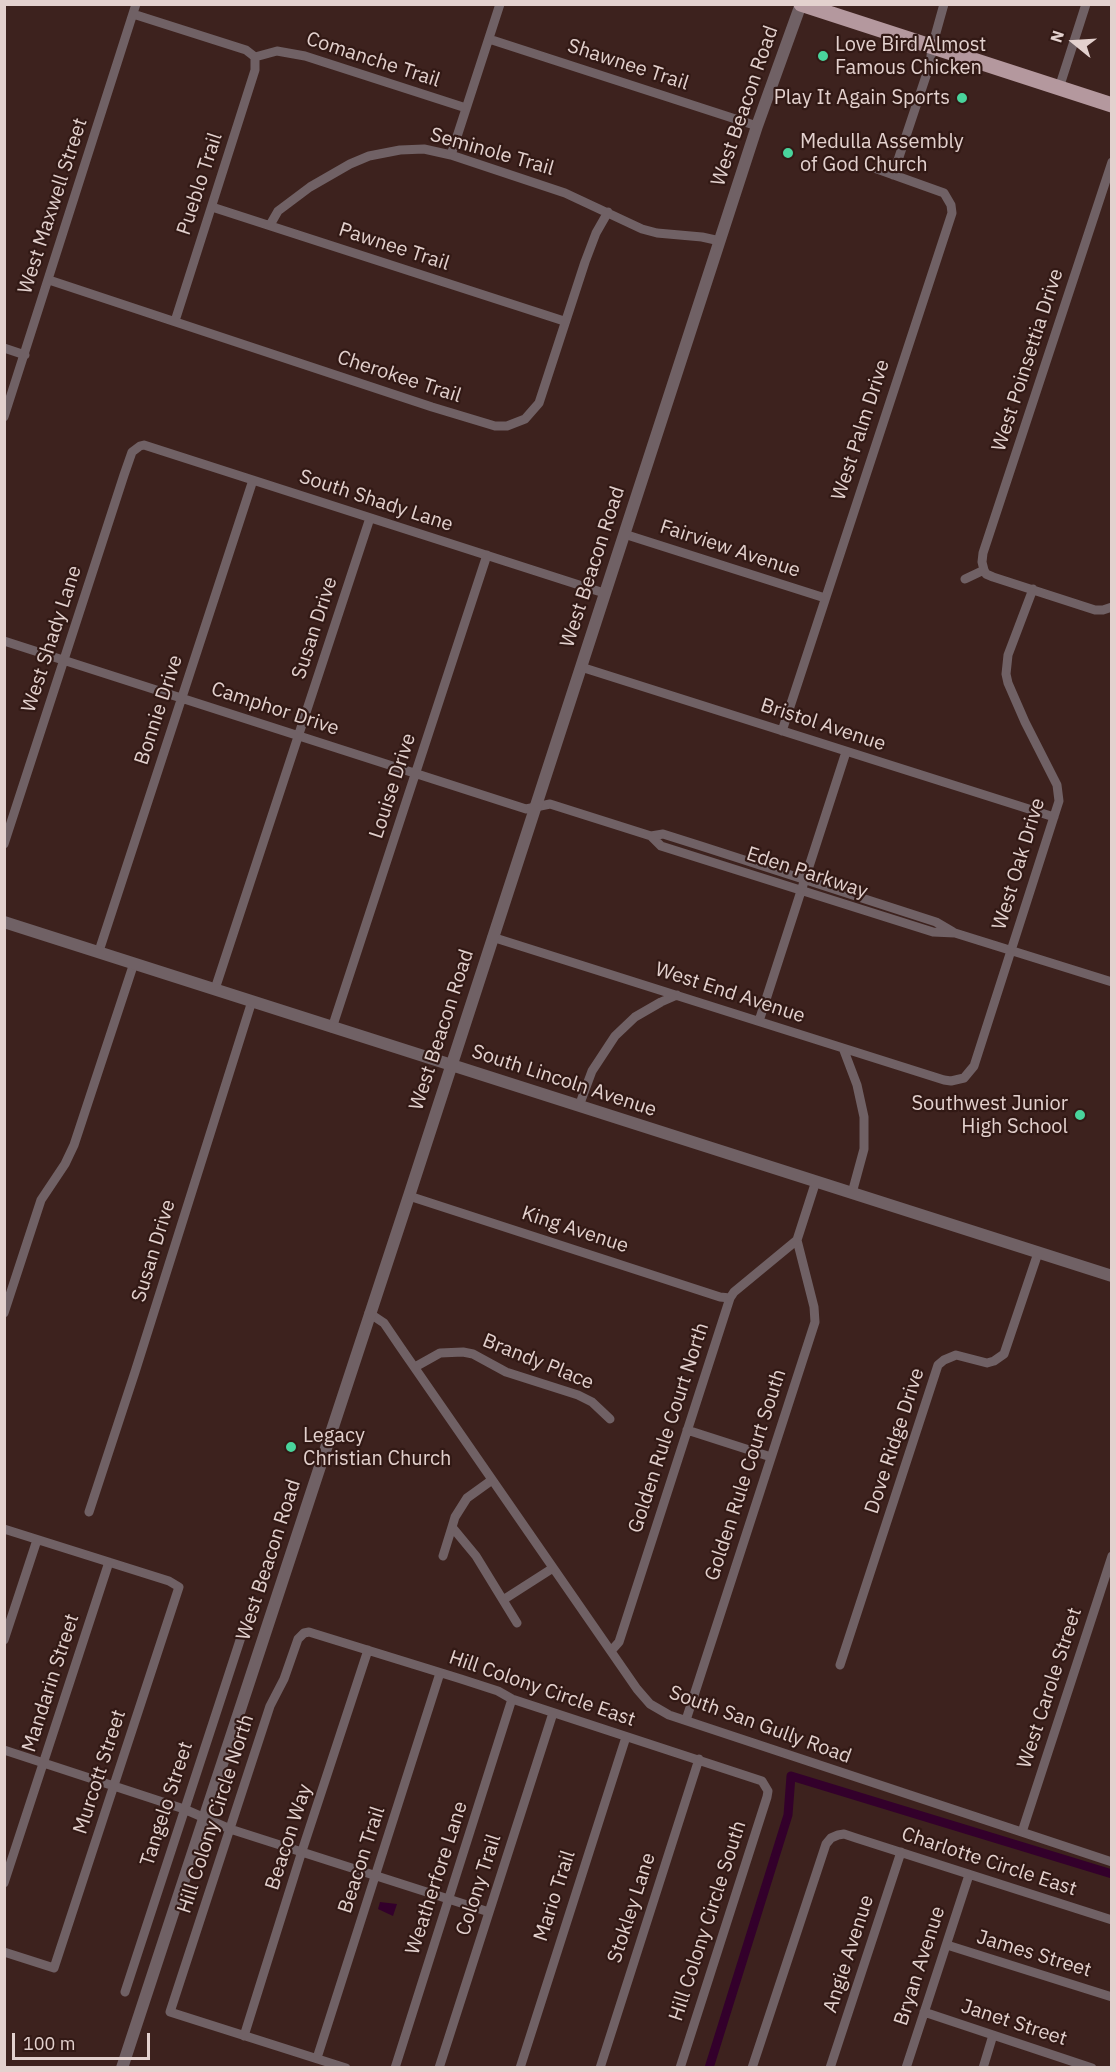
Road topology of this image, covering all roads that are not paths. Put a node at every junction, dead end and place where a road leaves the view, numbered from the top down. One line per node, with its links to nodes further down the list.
1 (500, 4): 6 (street)
2 (801, 4): 7 (main road); 12 (street, West Beacon Road)
3 (944, 4): 7 (street)
4 (1086, 4): 9 (street)
5 (135, 9): 8 (street); 21 (street, West Maxwell Street)
6 (489, 39): 11 (street); 12 (street, Shawnee Trail)
7 (932, 47): 9 (main road); 16 (street)
8 (255, 57): 11 (street, Comanche Trail); 17 (street, Pueblo Trail)
9 (1059, 88): 10 (main road)
10 (1112, 105)
11 (466, 108): 13 (street)
12 (757, 126): 20 (street, West Beacon Road)
13 (451, 155): 18 (street, Seminole Trail); 19 (street, Seminole Trail)
14 (1112, 162): 32 (street, West Poinsettia Drive)
15 (877, 169): 16 (street, West Palm Drive)
16 (893, 175): 36 (street, West Palm Drive)
17 (212, 207): 19 (street, Pawnee Trail); 22 (street, Pueblo Trail)
18 (608, 212): 20 (street, Seminole Trail); 23 (street, Cherokee Trail)
19 (270, 225): 23 (street, Pawnee Trail)
20 (720, 241): 30 (street, West Beacon Road)
21 (49, 280): 22 (street, Cherokee Trail); 25 (street, West Maxwell Street)
22 (175, 321): 23 (street, Cherokee Trail)
23 (564, 321)
24 (4, 348): 25 (street)
25 (25, 355): 26 (street, West Maxwell Street)
26 (4, 417)
27 (137, 447): 28 (street, South Shady Lane); 39 (street, West Shady Lane)
28 (253, 480): 29 (street, South Shady Lane); 41 (street, Bonnie Drive)
29 (370, 518): 31 (street, South Shady Lane); 43 (street, Susan Drive)
30 (624, 534): 35 (street, West Beacon Road); 36 (street, Fairview Avenue)
31 (487, 555): 35 (street, South Shady Lane); 45 (street, Louise Drive)
32 (984, 570): 33 (street); 34 (street)
33 (965, 579)
34 (1033, 589): 37 (street); 47 (street, West Oak Drive)
35 (604, 593): 40 (street, West Beacon Road)
36 (825, 598): 42 (street, West Palm Drive)
37 (1111, 609)
38 (4, 641): 39 (street, Camphor Drive)
39 (64, 660): 41 (street, Camphor Drive); 49 (street, West Shady Lane)
40 (581, 667): 42 (street, Bristol Avenue); 46 (street, West Beacon Road)
41 (182, 697): 43 (street, Camphor Drive); 56 (street, Bonnie Drive)
42 (782, 731): 44 (street, Bristol Avenue)
43 (299, 735): 45 (street, Camphor Drive); 59 (street, Susan Drive)
44 (846, 752): 47 (street, Bristol Avenue); 50 (street)
45 (416, 773): 46 (street, Camphor Drive); 63 (street, Louise Drive)
46 (535, 807): 48 (street, Eden Parkway); 54 (street, West Beacon Road)
47 (1054, 817): 55 (street, West Oak Drive)
48 (651, 836): 50 (street, Eden Parkway); 51 (street, Eden Parkway)
49 (4, 844)
50 (805, 879): 51 (street); 53 (street, Eden Parkway)
51 (801, 890): 53 (street, Eden Parkway); 62 (street)
52 (4, 922): 56 (street, South Lincoln Avenue)
53 (956, 933): 55 (street, Eden Parkway)
54 (492, 937): 60 (street, West End Avenue); 65 (street, West Beacon Road)
55 (1012, 950): 58 (street, Eden Parkway); 66 (street, West Oak Drive)
56 (99, 951): 57 (street, South Lincoln Avenue)
57 (134, 963): 59 (street, South Lincoln Avenue); 76 (street)
58 (1112, 982)
59 (215, 989): 61 (street, South Lincoln Avenue)
60 (677, 995): 62 (street, West End Avenue); 67 (street)
61 (252, 1001): 63 (street, South Lincoln Avenue); 82 (street, Susan Drive)
62 (759, 1021): 64 (street, West End Avenue)
63 (332, 1028): 65 (street, South Lincoln Avenue)
64 (843, 1048): 66 (street, West End Avenue); 69 (street)
65 (451, 1065): 67 (street, South Lincoln Avenue); 70 (street, West Beacon Road)
66 (957, 1080)
67 (579, 1106): 68 (street, South Lincoln Avenue)
68 (816, 1181): 69 (street, South Lincoln Avenue); 71 (street)
69 (852, 1193): 72 (street, South Lincoln Avenue)
70 (410, 1196): 74 (street, King Avenue); 75 (street, West Beacon Road)
71 (797, 1240): 74 (street, Golden Rule Court North); 80 (street, Golden Rule Court South)
72 (1038, 1253): 73 (street, South Lincoln Avenue); 97 (street, Dove Ridge Drive)
73 (1112, 1276)
74 (730, 1298): 79 (street, Golden Rule Court North)
75 (369, 1312): 77 (street, South San Gully Road); 109 (street, West Beacon Road)
76 (4, 1313)
77 (415, 1366): 78 (street, Brandy Place); 81 (street, South San Gully Road)
78 (610, 1419)
79 (687, 1431): 80 (street); 96 (street, Golden Rule Court North)
80 (771, 1457): 101 (street, Golden Rule Court South)
81 (492, 1480): 83 (street); 89 (street, South San Gully Road)
82 (89, 1512)
83 (452, 1527): 86 (street); 90 (street)
84 (4, 1529): 85 (street)
85 (37, 1540): 88 (street); 94 (street)
86 (443, 1556)
87 (1112, 1556): 111 (street, West Carole Street)
88 (109, 1562): 105 (street, Mandarin Street); 106 (street, Murcott Street)
89 (553, 1568): 90 (street); 96 (street, South San Gully Road)
90 (503, 1600): 91 (street)
91 (517, 1623)
92 (244, 1628): 108 (street, Tangelo Street)
93 (304, 1633): 95 (street, Hill Colony Circle East); 110 (street, Hill Colony Circle North)
94 (4, 1640)
95 (368, 1650): 98 (street, Hill Colony Circle East); 112 (street, Beacon Way)
96 (611, 1651): 101 (street, South San Gully Road)
97 (840, 1665)
98 (440, 1673): 99 (street, Hill Colony Circle East); 115 (street, Beacon Trail)
99 (512, 1699): 100 (street, Hill Colony Circle East); 118 (street, Weatherfore Lane)
100 (553, 1713): 102 (street, Hill Colony Circle East); 119 (street, Colony Trail)
101 (686, 1720): 111 (street, South San Gully Road)
102 (626, 1737): 104 (street, Hill Colony Circle East); 134 (street, Mario Trail)
103 (4, 1750): 105 (street)
104 (699, 1759): 107 (street, Hill Colony Circle East); 135 (street, Stokley Lane)
105 (45, 1762): 106 (street); 117 (street, Mandarin Street)
106 (114, 1785): 108 (street); 122 (street, Murcott Street)
107 (766, 1786): 136 (street, Hill Colony Circle South)
108 (184, 1809): 109 (street); 123 (street, Tangelo Street)
109 (205, 1819): 110 (street); 130 (street, West Beacon Road)
110 (230, 1829): 112 (street); 127 (street, Hill Colony Circle North)
111 (1022, 1832): 114 (street, South San Gully Road)
112 (302, 1851): 115 (street); 127 (street, Beacon Way)
113 (901, 1852): 116 (street, Charlotte Circle East); 137 (street, Charlotte Circle East); 138 (street, Angie Avenue)
114 (1112, 1862)
115 (377, 1875): 118 (street); 128 (street, Beacon Trail)
116 (969, 1875): 120 (street, Charlotte Circle East); 121 (street, Bryan Avenue)
117 (4, 1883)
118 (450, 1899): 119 (street); 132 (street, Weatherfore Lane)
119 (489, 1912): 133 (street, Colony Trail)
120 (1112, 1920)
121 (947, 1946): 124 (street, James Street); 125 (street, Bryan Avenue)
122 (4, 1952)
123 (125, 1992)
124 (1112, 1997)
125 (924, 2012): 126 (street, Janet Street); 139 (street, Bryan Avenue)
126 (993, 2035): 129 (street, Janet Street); 140 (street)
127 (244, 2036): 128 (street)
128 (318, 2058): 131 (street)
129 (1061, 2063): 141 (street, Janet Street)
130 (122, 2067)
131 (346, 2067)
132 (395, 2067)
133 (440, 2067)
134 (520, 2067)
135 (600, 2067)
136 (680, 2067)
137 (752, 2067)
138 (830, 2067)
139 (906, 2067)
140 (982, 2067)
141 (1092, 2067)

